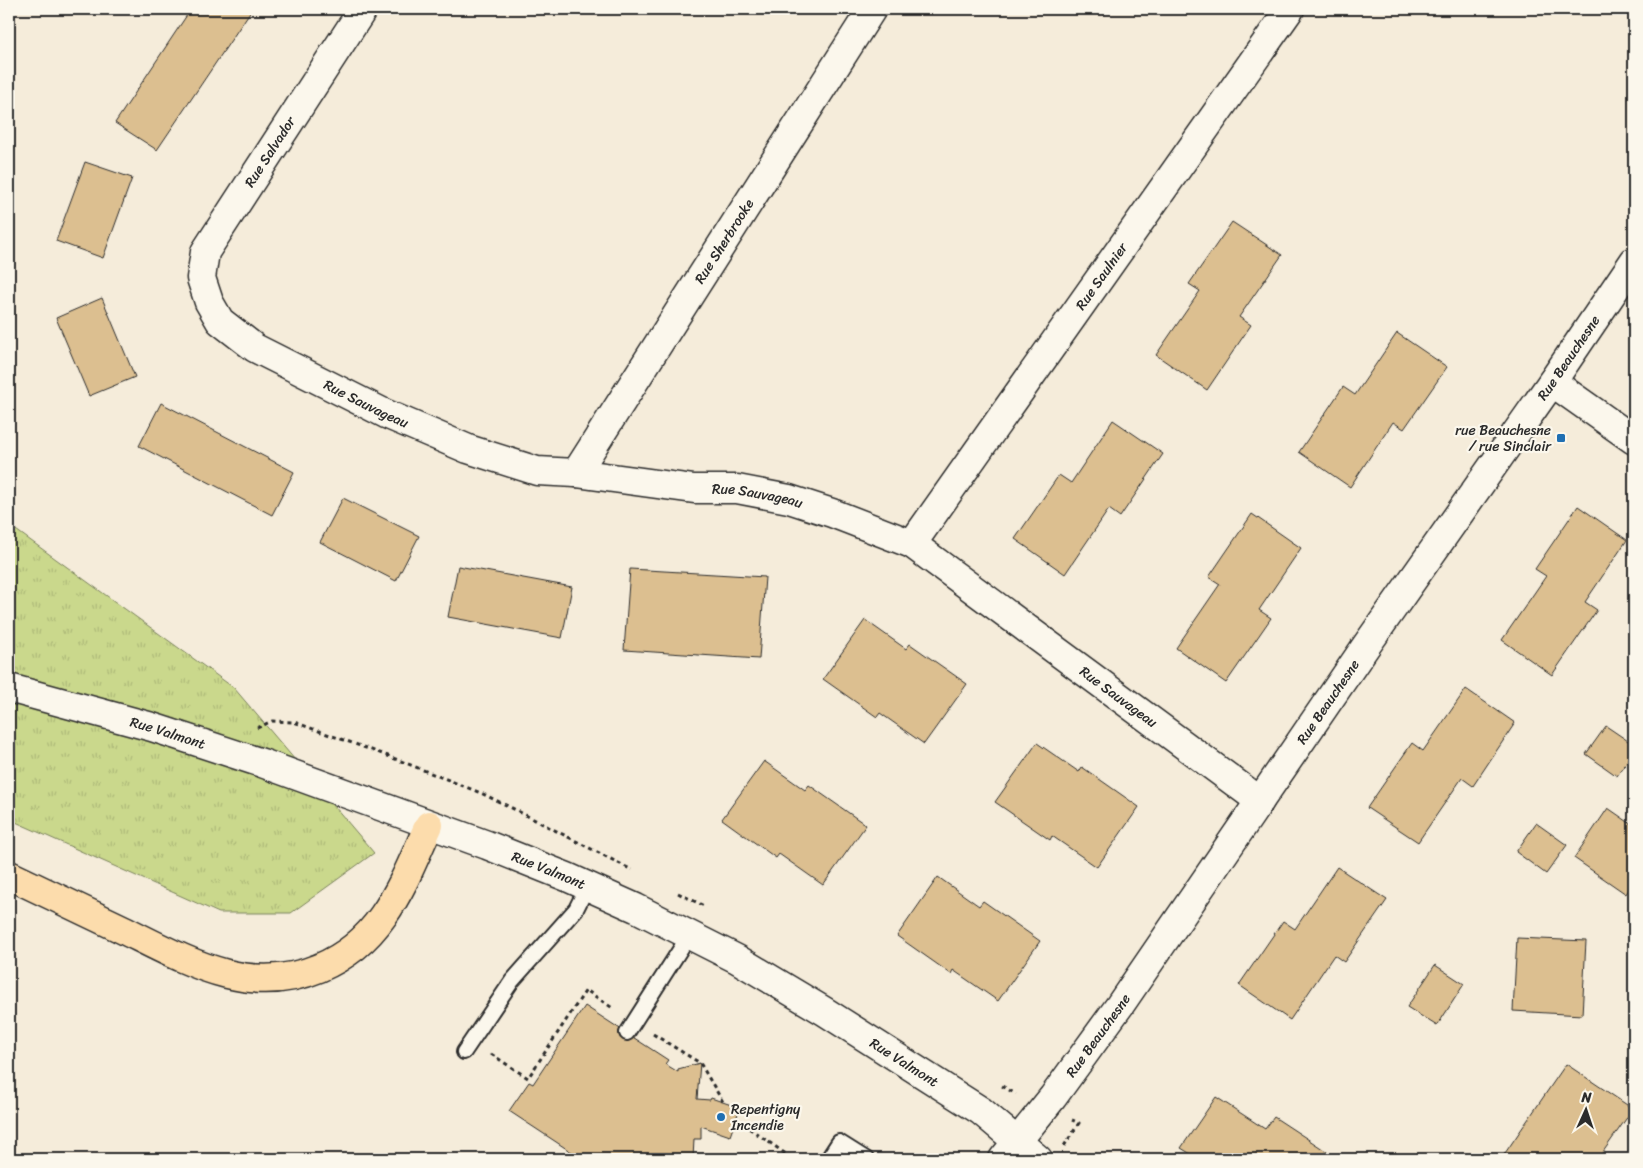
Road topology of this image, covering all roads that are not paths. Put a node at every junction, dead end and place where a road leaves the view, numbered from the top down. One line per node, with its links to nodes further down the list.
1 (363, 9): 5 (street, Rue Salvador)
2 (872, 9): 8 (street, Rue Sherbrooke)
3 (1290, 9): 9 (street, Rue Saulnier)
4 (1634, 260): 6 (street, Rue Beauchesne)
5 (209, 302): 8 (street, Rue Sauvageau)
6 (1552, 382): 7 (street); 11 (street, Rue Beauchesne)
7 (1634, 440)
8 (576, 474): 9 (street, Rue Sauvageau)
9 (912, 544): 11 (street, Rue Sauvageau)
10 (9, 688): 12 (street, Rue Valmont)
11 (1260, 801): 18 (street, Rue Beauchesne)
12 (429, 825): 13 (highway); 14 (street, Rue Valmont)
13 (9, 875)
14 (588, 887): 15 (street, Rue Valmont); 17 (lane)
15 (690, 934): 16 (lane); 18 (street, Rue Valmont)
16 (630, 1028)
17 (464, 1052)
18 (1010, 1150): 19 (street, Rue Valmont)
19 (1049, 1155)
20 (828, 1159): 21 (lane)
21 (866, 1159)

